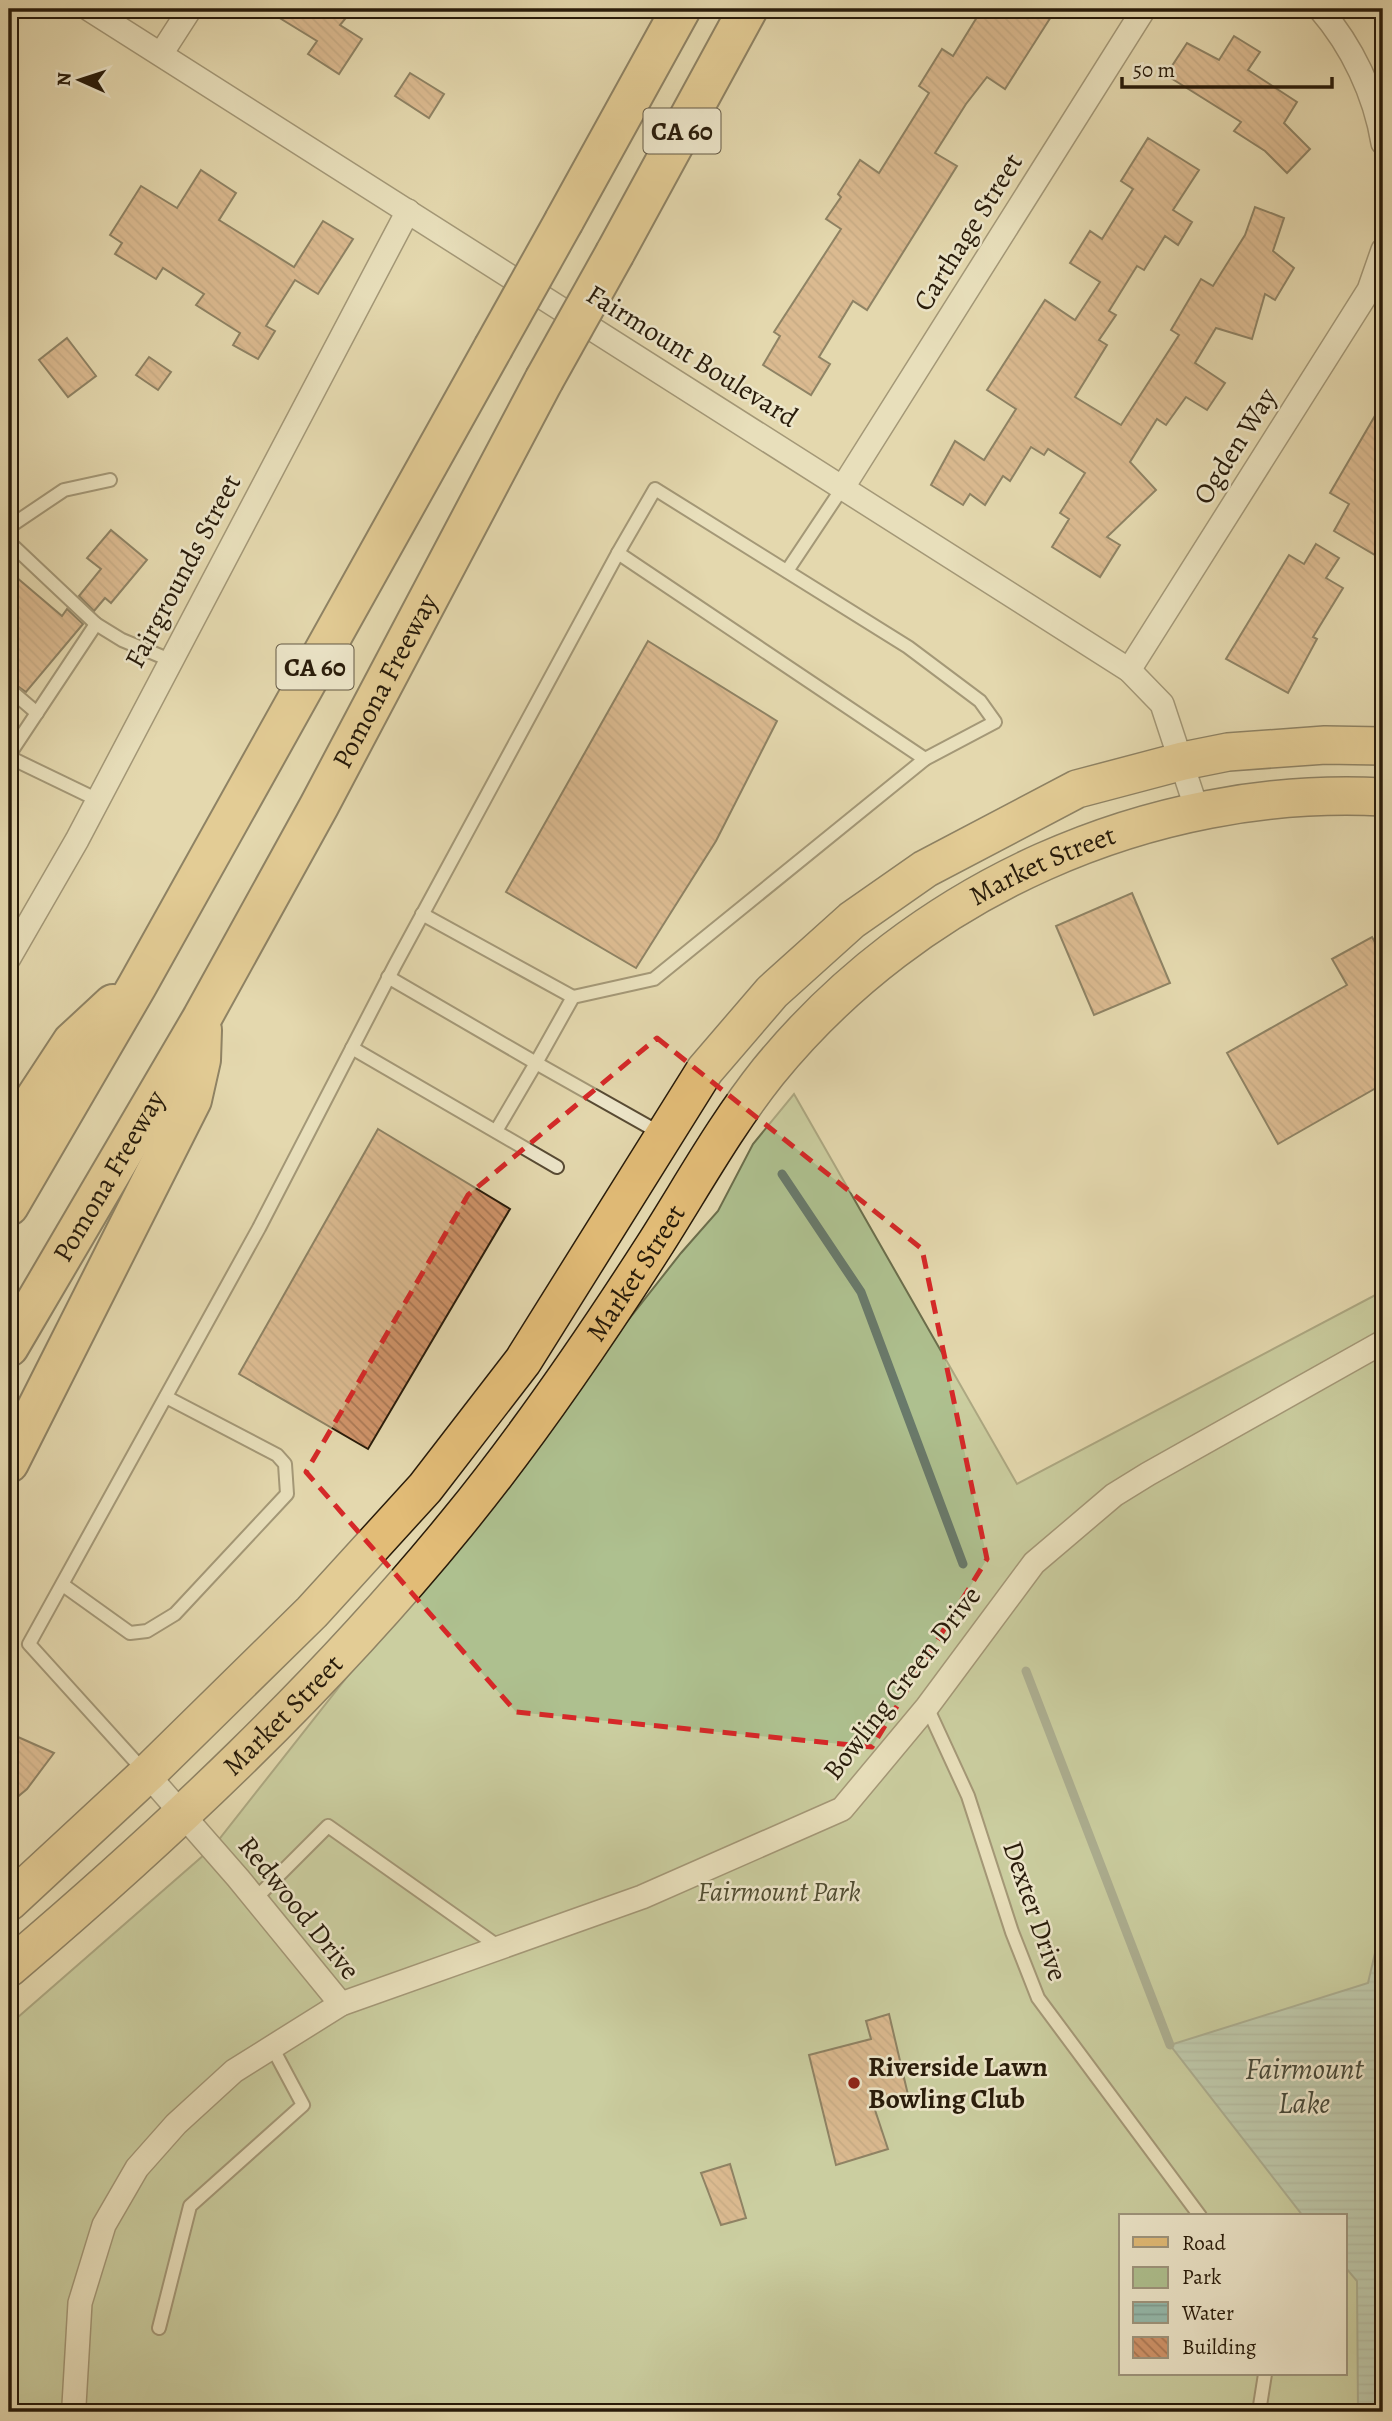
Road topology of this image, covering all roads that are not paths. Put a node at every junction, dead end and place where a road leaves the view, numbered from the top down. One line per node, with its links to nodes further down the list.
1 (89, 9): 7 (street, Fairmount Boulevard)
2 (190, 9): 7 (street)
3 (681, 9): 32 (highway, CA 60, bridge)
4 (748, 9): 34 (highway, Pomona Freeway / CA 60, bridge)
5 (1144, 9): 12 (street, Carthage Street)
6 (1320, 9): 8 (street)
7 (161, 54): 9 (street, Fairmount Boulevard)
8 (1383, 143)
9 (408, 211): 12 (street, Fairmount Boulevard); 18 (street, Fairgrounds Street)
10 (1383, 250): 19 (street, Ogden Way)
11 (110, 480): 13 (lane)
12 (843, 487): 16 (lane); 19 (street, Fairmount Boulevard)
13 (9, 527)
14 (9, 542): 17 (lane)
15 (618, 553): 16 (lane); 24 (lane); 29 (lane)
16 (787, 570): 24 (lane)
17 (96, 624): 18 (lane); 21 (lane)
18 (170, 660): 27 (street, Fairgrounds Street)
19 (1129, 670): 25 (street, Fairmount Boulevard)
20 (9, 688): 21 (lane)
21 (37, 713): 23 (lane)
22 (1383, 746): 25 (main road, Market Street)
23 (9, 756): 27 (lane)
24 (925, 759): 33 (lane)
25 (1183, 761): 28 (street, Fairmount Boulevard); 38 (main road, Market Street)
26 (1383, 797): 28 (main road, Market Street)
27 (98, 800): 30 (street, Fairgrounds Street)
28 (1198, 810): 49 (main road, Market Street)
29 (422, 914): 31 (lane); 33 (lane)
30 (10, 956)
31 (388, 977): 35 (lane); 36 (lane)
32 (136, 986): 39 (highway); 41 (highway, CA 60)
33 (573, 997): 36 (lane)
34 (202, 1018): 43 (highway, Pomona Freeway / CA 60); 45 (highway)
35 (352, 1048): 37 (lane); 44 (lane)
36 (536, 1063): 37 (lane); 38 (lane)
37 (496, 1131): 40 (lane)
38 (665, 1136): 48 (main road, Market Street)
39 (9, 1138)
40 (557, 1167)
41 (9, 1206)
42 (1383, 1342): 47 (street, Bowling Green Drive)
43 (9, 1347)
44 (166, 1397): 46 (lane); 46 (lane)
45 (9, 1463)
46 (63, 1585): 48 (lane)
47 (927, 1707): 52 (street, Bowling Green Drive); 56 (lane, Dexter Drive)
48 (147, 1774): 49 (street, Redwood Drive); 51 (main road, Market Street)
49 (182, 1812): 50 (street, Redwood Drive); 53 (main road, Market Street)
50 (255, 1899): 52 (lane); 54 (street, Redwood Drive)
51 (9, 1902)
52 (499, 1947): 54 (street, Bowling Green Drive)
53 (9, 1968)
54 (341, 2004): 55 (street, Redwood Drive)
55 (272, 2047): 57 (lane); 59 (street, Redwood Drive)
56 (1199, 2214)
57 (159, 2328)
58 (1265, 2376): 60 (lane)
59 (77, 2412)
60 (1259, 2412)

